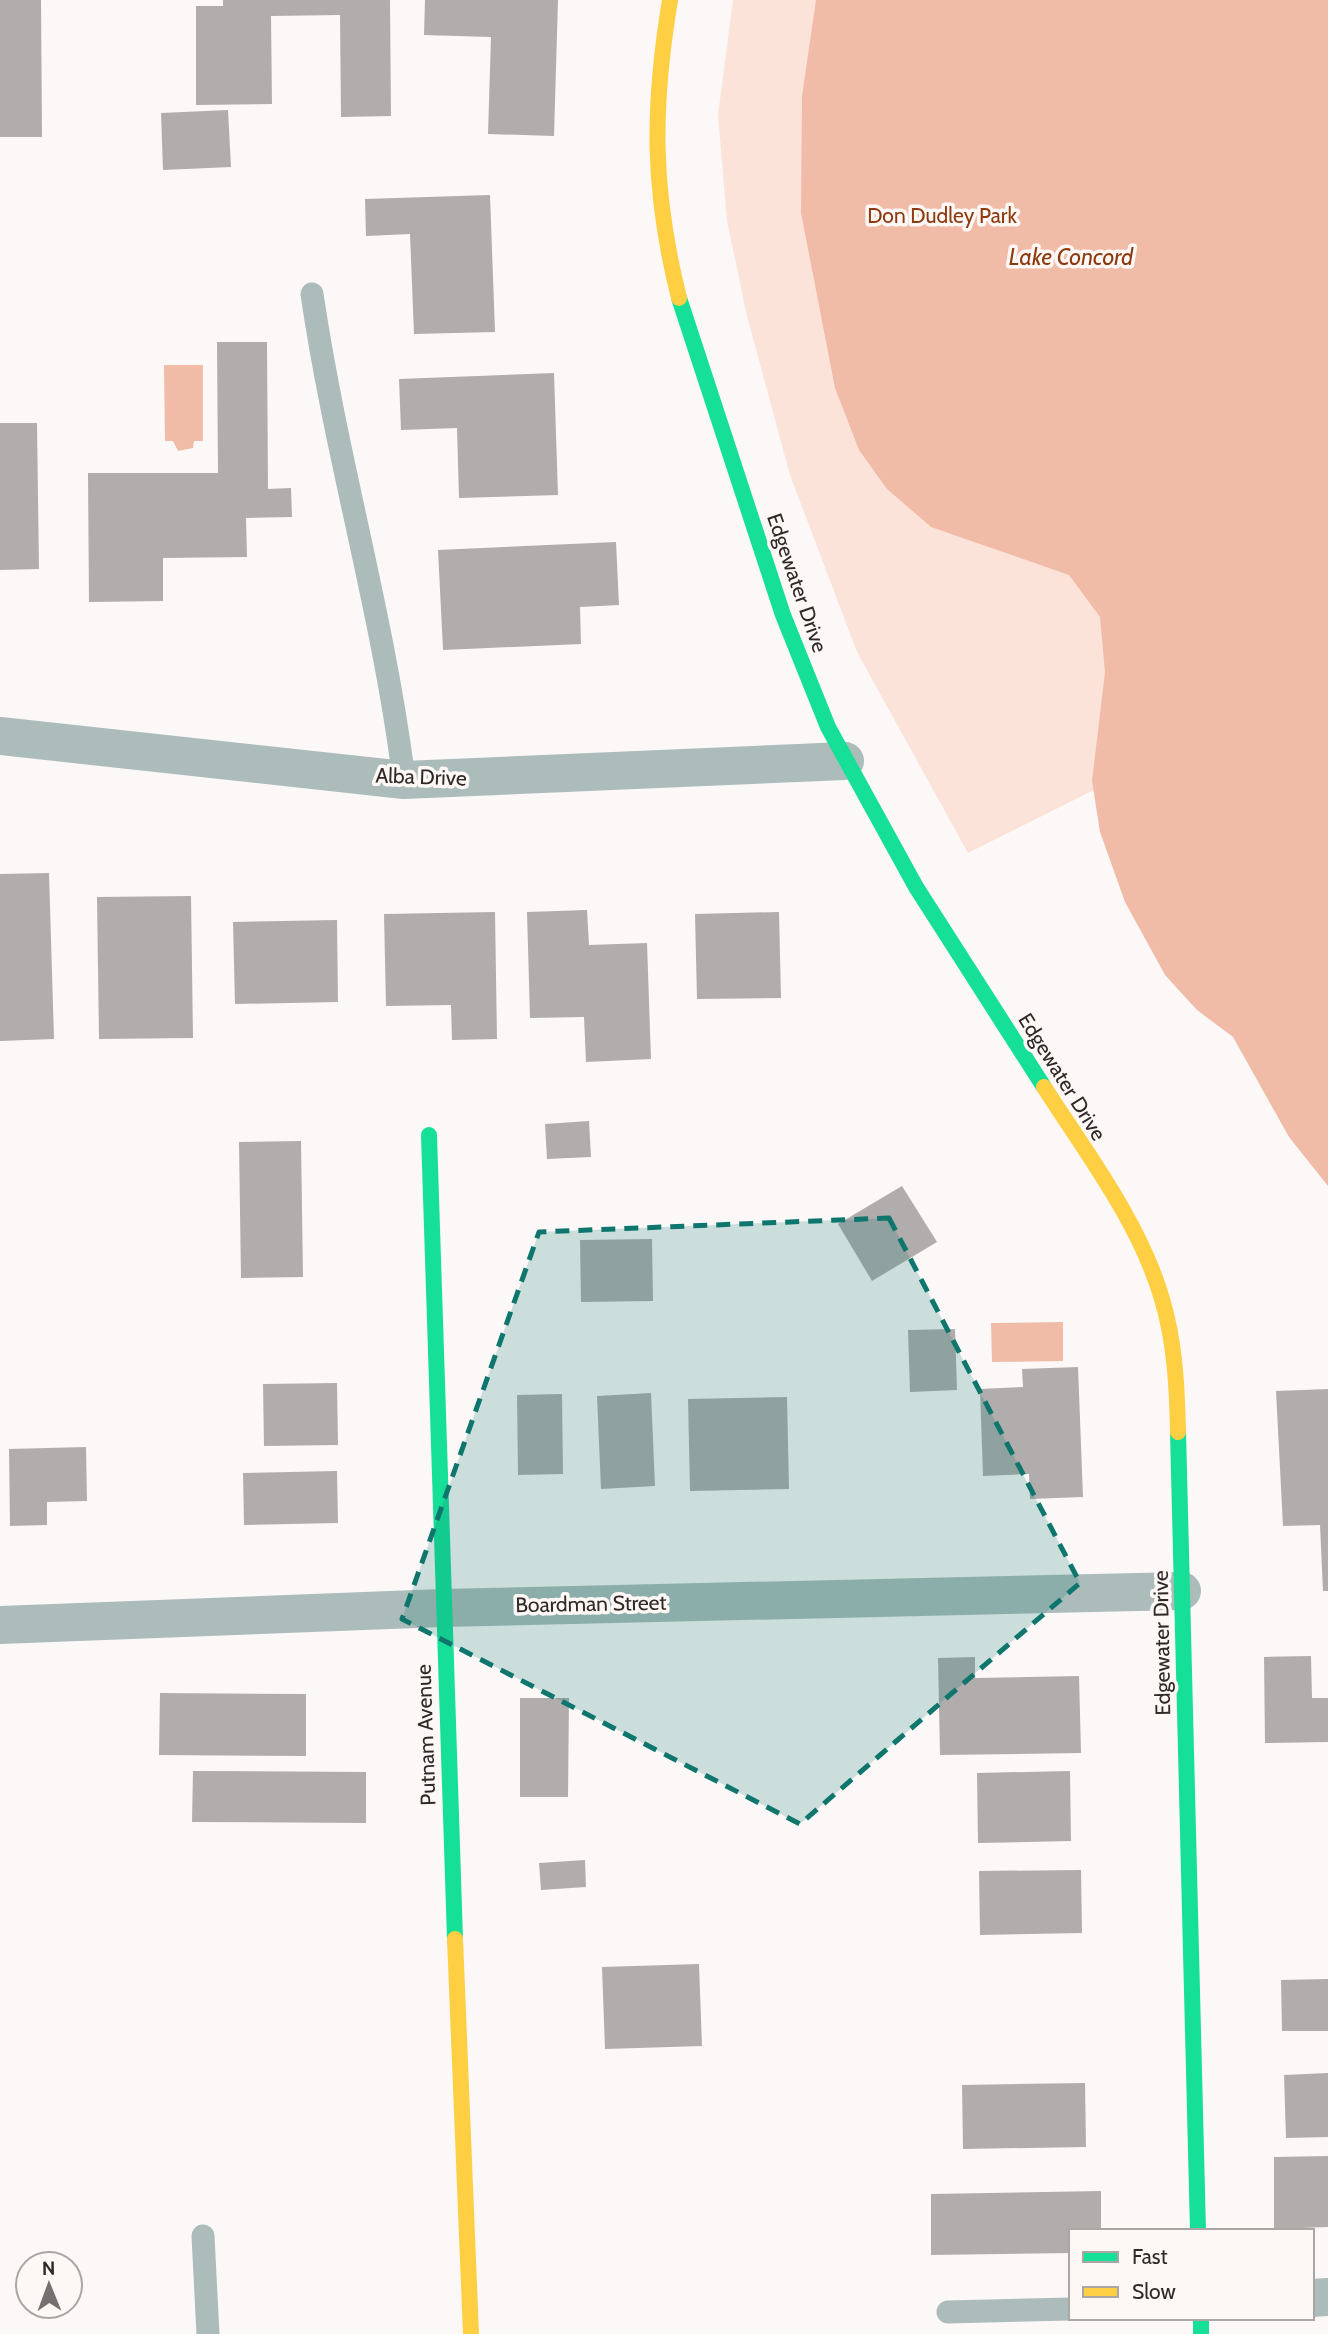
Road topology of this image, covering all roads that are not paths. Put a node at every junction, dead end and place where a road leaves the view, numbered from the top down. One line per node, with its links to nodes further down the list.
1 (670, 0): 4 (street, Edgewater Drive)
2 (312, 294): 5 (lane)
3 (0, 736): 5 (street, Alba Drive)
4 (845, 761): 5 (street, Alba Drive); 7 (street, Edgewater Drive)
5 (404, 780)
6 (429, 1135): 8 (street, Putnam Avenue)
7 (1182, 1591): 8 (street, Boardman Street); 10 (street, Edgewater Drive)
8 (442, 1608): 9 (street, Boardman Street); 15 (street, Putnam Avenue)
9 (0, 1625)
10 (1198, 2229)
11 (203, 2236): 14 (lane)
12 (1069, 2309): 13 (lane)
13 (948, 2312)
14 (208, 2334)
15 (471, 2334)

